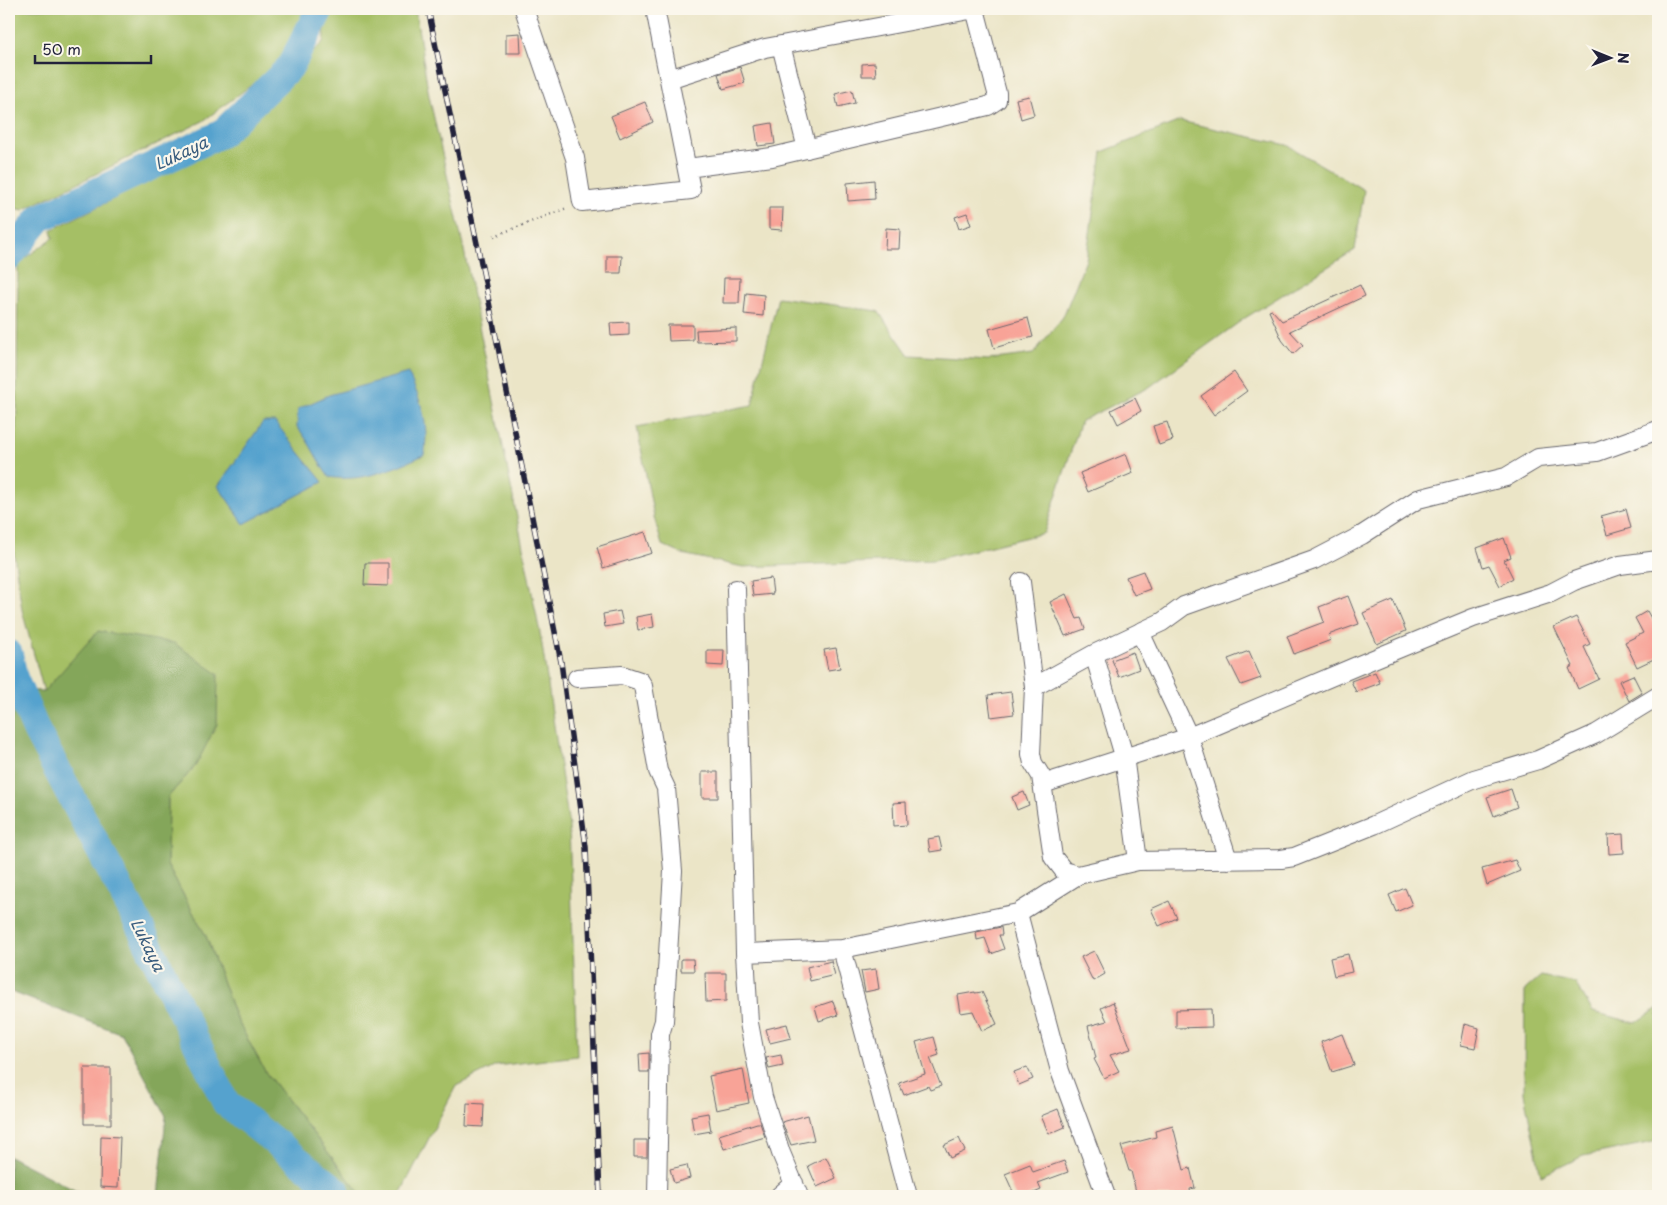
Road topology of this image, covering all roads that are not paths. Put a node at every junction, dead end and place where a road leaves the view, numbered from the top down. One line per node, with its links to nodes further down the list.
1 (524, 9): 6 (street)
2 (655, 9): 4 (street)
3 (780, 45): 4 (street); 5 (street); 5 (street)
4 (669, 79): 6 (street)
5 (808, 149): 6 (street)
6 (688, 168)
7 (1658, 430): 11 (street)
8 (1658, 560): 16 (street)
9 (1022, 582): 14 (street)
10 (736, 589): 24 (street)
11 (1140, 632): 12 (street); 16 (street)
12 (1094, 654): 14 (street); 17 (street)
13 (578, 678): 26 (street)
14 (1034, 688): 18 (street)
15 (1658, 696): 19 (street)
16 (1190, 737): 17 (street); 19 (street)
17 (1124, 756): 18 (street); 20 (street)
18 (1043, 784): 21 (street)
19 (1228, 860): 20 (street)
20 (1138, 861): 21 (street)
21 (1078, 875): 22 (street)
22 (1018, 913): 23 (street); 29 (street)
23 (842, 950): 24 (street); 28 (street)
24 (745, 953): 25 (street)
25 (796, 1190): 27 (street)
26 (657, 1196)
27 (779, 1196)
28 (908, 1196)
29 (1106, 1196)

